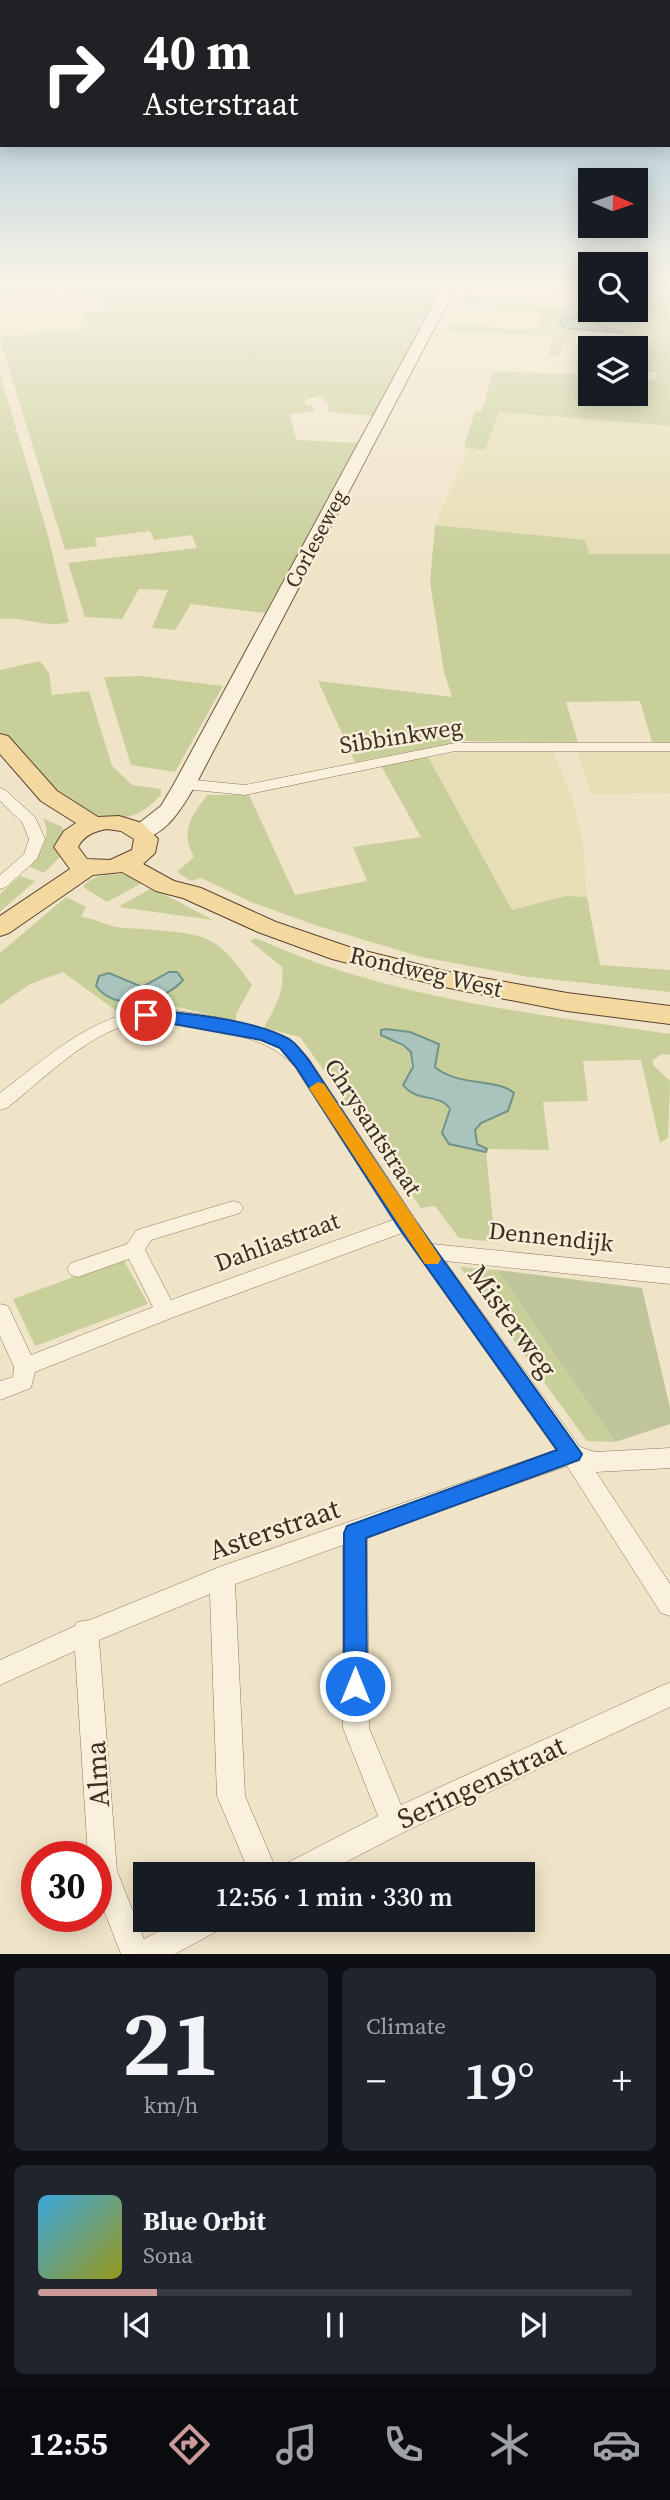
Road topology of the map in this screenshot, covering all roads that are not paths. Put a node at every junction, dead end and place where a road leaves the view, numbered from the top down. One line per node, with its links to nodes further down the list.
1 (403, 374): 4 (main road, Corleseweg)
2 (0, 741): 6 (main road)
3 (670, 747): 4 (street, Sibbinkweg)
4 (182, 789): 7 (main road, Corleseweg)
5 (0, 793): 9 (street)
6 (85, 828): 7 (main road); 8 (main road)
7 (135, 844): 8 (main road); 12 (main road, Rondweg West)
8 (81, 864): 10 (main road); 11 (main road)
9 (0, 884)
10 (0, 922)
11 (0, 928)
12 (670, 1015)
13 (0, 1103): 15 (street, Chrysantstraat)
14 (233, 1208): 16 (street, Dahliastraat)
15 (406, 1223): 17 (street, Misterweg); 20 (street, Dahliastraat)
16 (134, 1249): 18 (street, Dahliastraat); 20 (street)
17 (426, 1251): 19 (street, Dennendijk); 24 (street, Misterweg)
18 (78, 1269)
19 (670, 1276)
20 (166, 1311): 22 (street, Dahliastraat)
21 (0, 1312): 22 (street)
22 (25, 1367): 23 (street, Dahliastraat)
23 (0, 1391)
24 (572, 1454): 25 (street); 26 (street, Asterstraat); 28 (street, Misterweg)
25 (670, 1458)
26 (355, 1533): 27 (street, Asterstraat); 32 (street)
27 (222, 1577): 29 (street, Asterstraat); 33 (street)
28 (670, 1605)
29 (86, 1630): 30 (street, Asterstraat); 36 (street, Alma)
30 (0, 1673)
31 (670, 1695): 32 (street, Seringenstraat)
32 (394, 1822): 34 (street, Seringenstraat)
33 (259, 1862)
34 (318, 1862)
35 (186, 1932): 37 (street)
36 (136, 1954)
37 (145, 1954)

